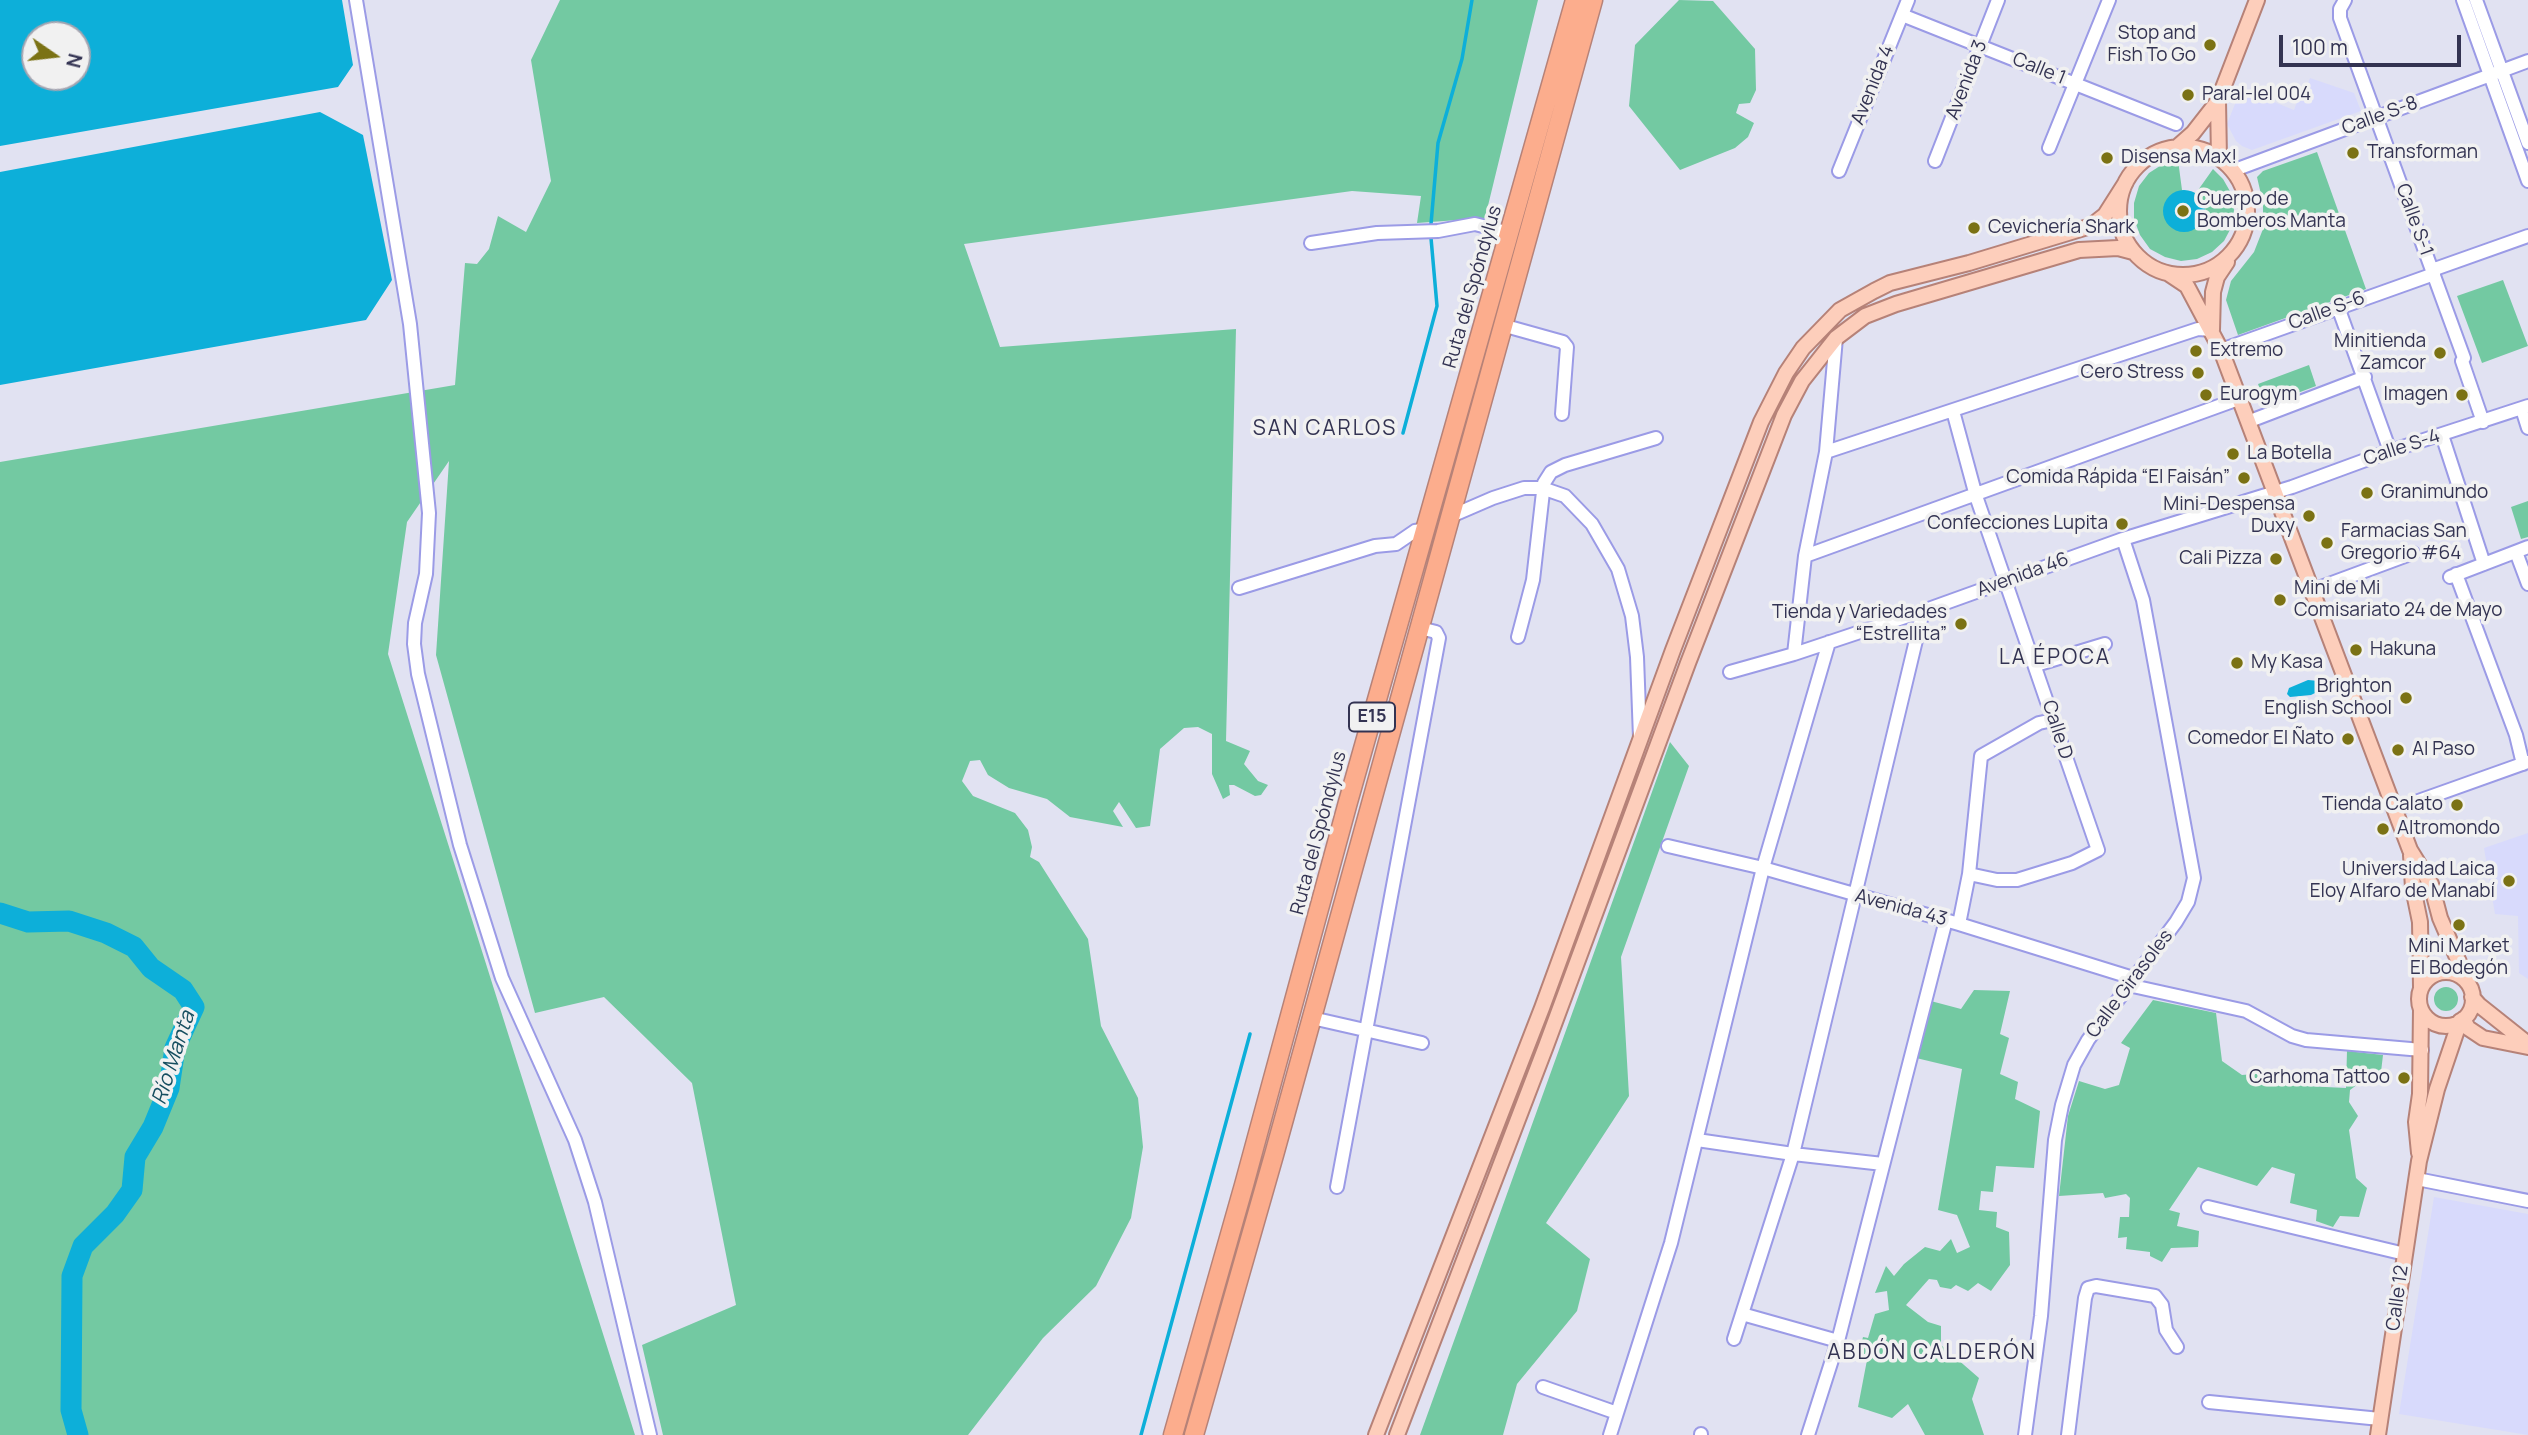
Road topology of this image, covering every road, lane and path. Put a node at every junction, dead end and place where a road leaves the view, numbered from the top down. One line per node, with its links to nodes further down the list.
1 (356, 0): 113 (street)
2 (1575, 0): 28 (highway, Ruta del Spóndylus / E15)
3 (1593, 0): 36 (highway, Ruta del Spóndylus / E15)
4 (1908, 0): 11 (street, Avenida 4)
5 (1998, 0): 12 (street, Avenida 3)
6 (2109, 0): 15 (street)
7 (2257, 0): 16 (main road)
8 (2345, 0): 17 (street, Calle S-1)
9 (2463, 0): 14 (street)
10 (2476, 0): 14 (street)
11 (1902, 15): 12 (street, Calle 1); 24 (street, Avenida 4)
12 (1980, 45): 15 (street, Calle 1); 23 (street, Avenida 3)
13 (2528, 61): 14 (street, Calle S-8)
14 (2495, 73): 17 (street, Calle S-8); 19 (street); 26 (street)
15 (2075, 84): 18 (street, Calle 1); 20 (street)
16 (2218, 101): 21 (main road); 22 (main road)
17 (2376, 118): 25 (street, Calle S-8); 33 (street, Calle S-1)
18 (2176, 124)
19 (2528, 143)
20 (2049, 148)
21 (2176, 148): 22 (main road); 27 (main road)
22 (2219, 158): 25 (main road)
23 (1935, 161)
24 (1839, 171)
25 (2232, 171): 32 (main road)
26 (2528, 181)
27 (2126, 183): 31 (main road); 75 (main road)
28 (1510, 233): 30 (street); 56 (highway, Ruta del Spóndylus / E15)
29 (2528, 236): 33 (street, Calle S-6)
30 (1311, 243)
31 (2133, 251): 34 (main road); 38 (main road)
32 (2230, 255): 34 (main road); 37 (main road)
33 (2433, 272): 35 (street, Calle S-6); 46 (street, Calle S-1)
34 (2169, 274): 37 (main road)
35 (2338, 307): 39 (street, Calle S-6); 40 (street)
36 (1502, 325): 44 (street); 55 (highway, Ruta del Spóndylus / E15)
37 (2212, 330): 39 (main road); 43 (street)
38 (1836, 338): 51 (street); 117 (main road)
39 (2221, 350): 41 (main road)
40 (2365, 377): 45 (street); 50 (street)
41 (2241, 398): 45 (main road); 54 (street)
42 (2525, 408): 46 (street, Calle S-4); 47 (street)
43 (1953, 411): 51 (street); 54 (street, Calle D)
44 (1562, 414)
45 (2250, 421): 53 (main road)
46 (2483, 422): 48 (street, Calle S-4)
47 (2528, 428)
48 (2442, 435): 50 (street, Calle S-4); 61 (street)
49 (1656, 438): 52 (street)
50 (2390, 451): 53 (street, Calle S-4)
51 (1826, 452): 60 (street)
52 (1542, 488): 55 (street); 68 (street); 75 (street)
53 (2276, 492): 57 (street, Avenida 46); 65 (main road)
54 (1976, 496): 60 (street); 62 (street, Calle D)
55 (1449, 517): 67 (highway, Ruta del Spóndylus / E15)
56 (1427, 529): 64 (street); 114 (highway, Ruta del Spóndylus / E15)
57 (2123, 539): 62 (street, Avenida 46); 84 (street, Calle Girasoles)
58 (2522, 549): 61 (street); 63 (street)
59 (2413, 553): 65 (street)
60 (1805, 556): 71 (street)
61 (2484, 564): 76 (street)
62 (2006, 580): 66 (street, Avenida 46); 72 (street, Calle D)
63 (2528, 584)
64 (1239, 588)
65 (2313, 590): 77 (main road)
66 (1923, 611): 69 (street, Avenida 46); 82 (street)
67 (1420, 628): 88 (highway, Ruta del Spóndylus / E15); 90 (street)
68 (1518, 637)
69 (1829, 642): 71 (street, Avenida 46); 80 (street)
70 (2105, 644): 72 (street)
71 (1794, 654): 73 (street, Avenida 46)
72 (2036, 665): 74 (street, Calle D)
73 (1730, 672)
74 (2053, 720): 81 (street); 81 (street, Calle D)
75 (1640, 741): 116 (main road)
76 (2525, 763): 77 (street)
77 (2396, 809): 79 (main road)
78 (1668, 846): 80 (street, Avenida 43)
79 (2410, 850): 85 (main road); 86 (main road)
80 (1763, 868): 82 (street, Avenida 43); 96 (street)
81 (1969, 874): 83 (street)
82 (1853, 895): 83 (street, Avenida 43); 97 (street)
83 (1953, 922): 84 (street, Avenida 43); 99 (street)
84 (2130, 981): 94 (street, Avenida 43); 120 (street, Calle Girasoles)
85 (2421, 987): 86 (main road); 87 (main road)
86 (2470, 990): 89 (main road); 93 (main road)
87 (2421, 1009): 89 (main road); 94 (main road, Calle 12)
88 (1312, 1018): 90 (street); 115 (highway, Ruta del Spóndylus / E15)
89 (2461, 1020): 91 (main road); 95 (main road, Calle 12)
90 (1366, 1030): 92 (street); 101 (street)
91 (2483, 1038): 93 (main road); 95 (main road)
92 (1422, 1043)
93 (2528, 1045)
94 (2421, 1050): 98 (main road, Calle 12)
95 (2445, 1065): 98 (main road, Calle 12)
96 (1697, 1140): 97 (street); 111 (street)
97 (1793, 1154): 99 (street); 105 (street)
98 (2419, 1161): 100 (main road, Calle 12)
99 (1883, 1164): 107 (street)
100 (2417, 1179): 102 (street); 104 (main road, Calle 12)
101 (1337, 1187)
102 (2528, 1201)
103 (2208, 1208): 104 (street)
104 (2405, 1254): 112 (main road, Calle 12)
105 (1742, 1314): 106 (street); 107 (street)
106 (1734, 1339)
107 (1838, 1341): 119 (street)
108 (2176, 1347): 121 (street)
109 (1543, 1387): 111 (street)
110 (2209, 1402): 112 (street)
111 (1617, 1413): 118 (street)
112 (2380, 1419): 122 (main road, Calle 12)
113 (650, 1435)
114 (1173, 1435)
115 (1194, 1435)
116 (1377, 1435)
117 (1397, 1435)
118 (1610, 1435)
119 (1808, 1435)
120 (2025, 1435)
121 (2068, 1435)
122 (2378, 1435)

